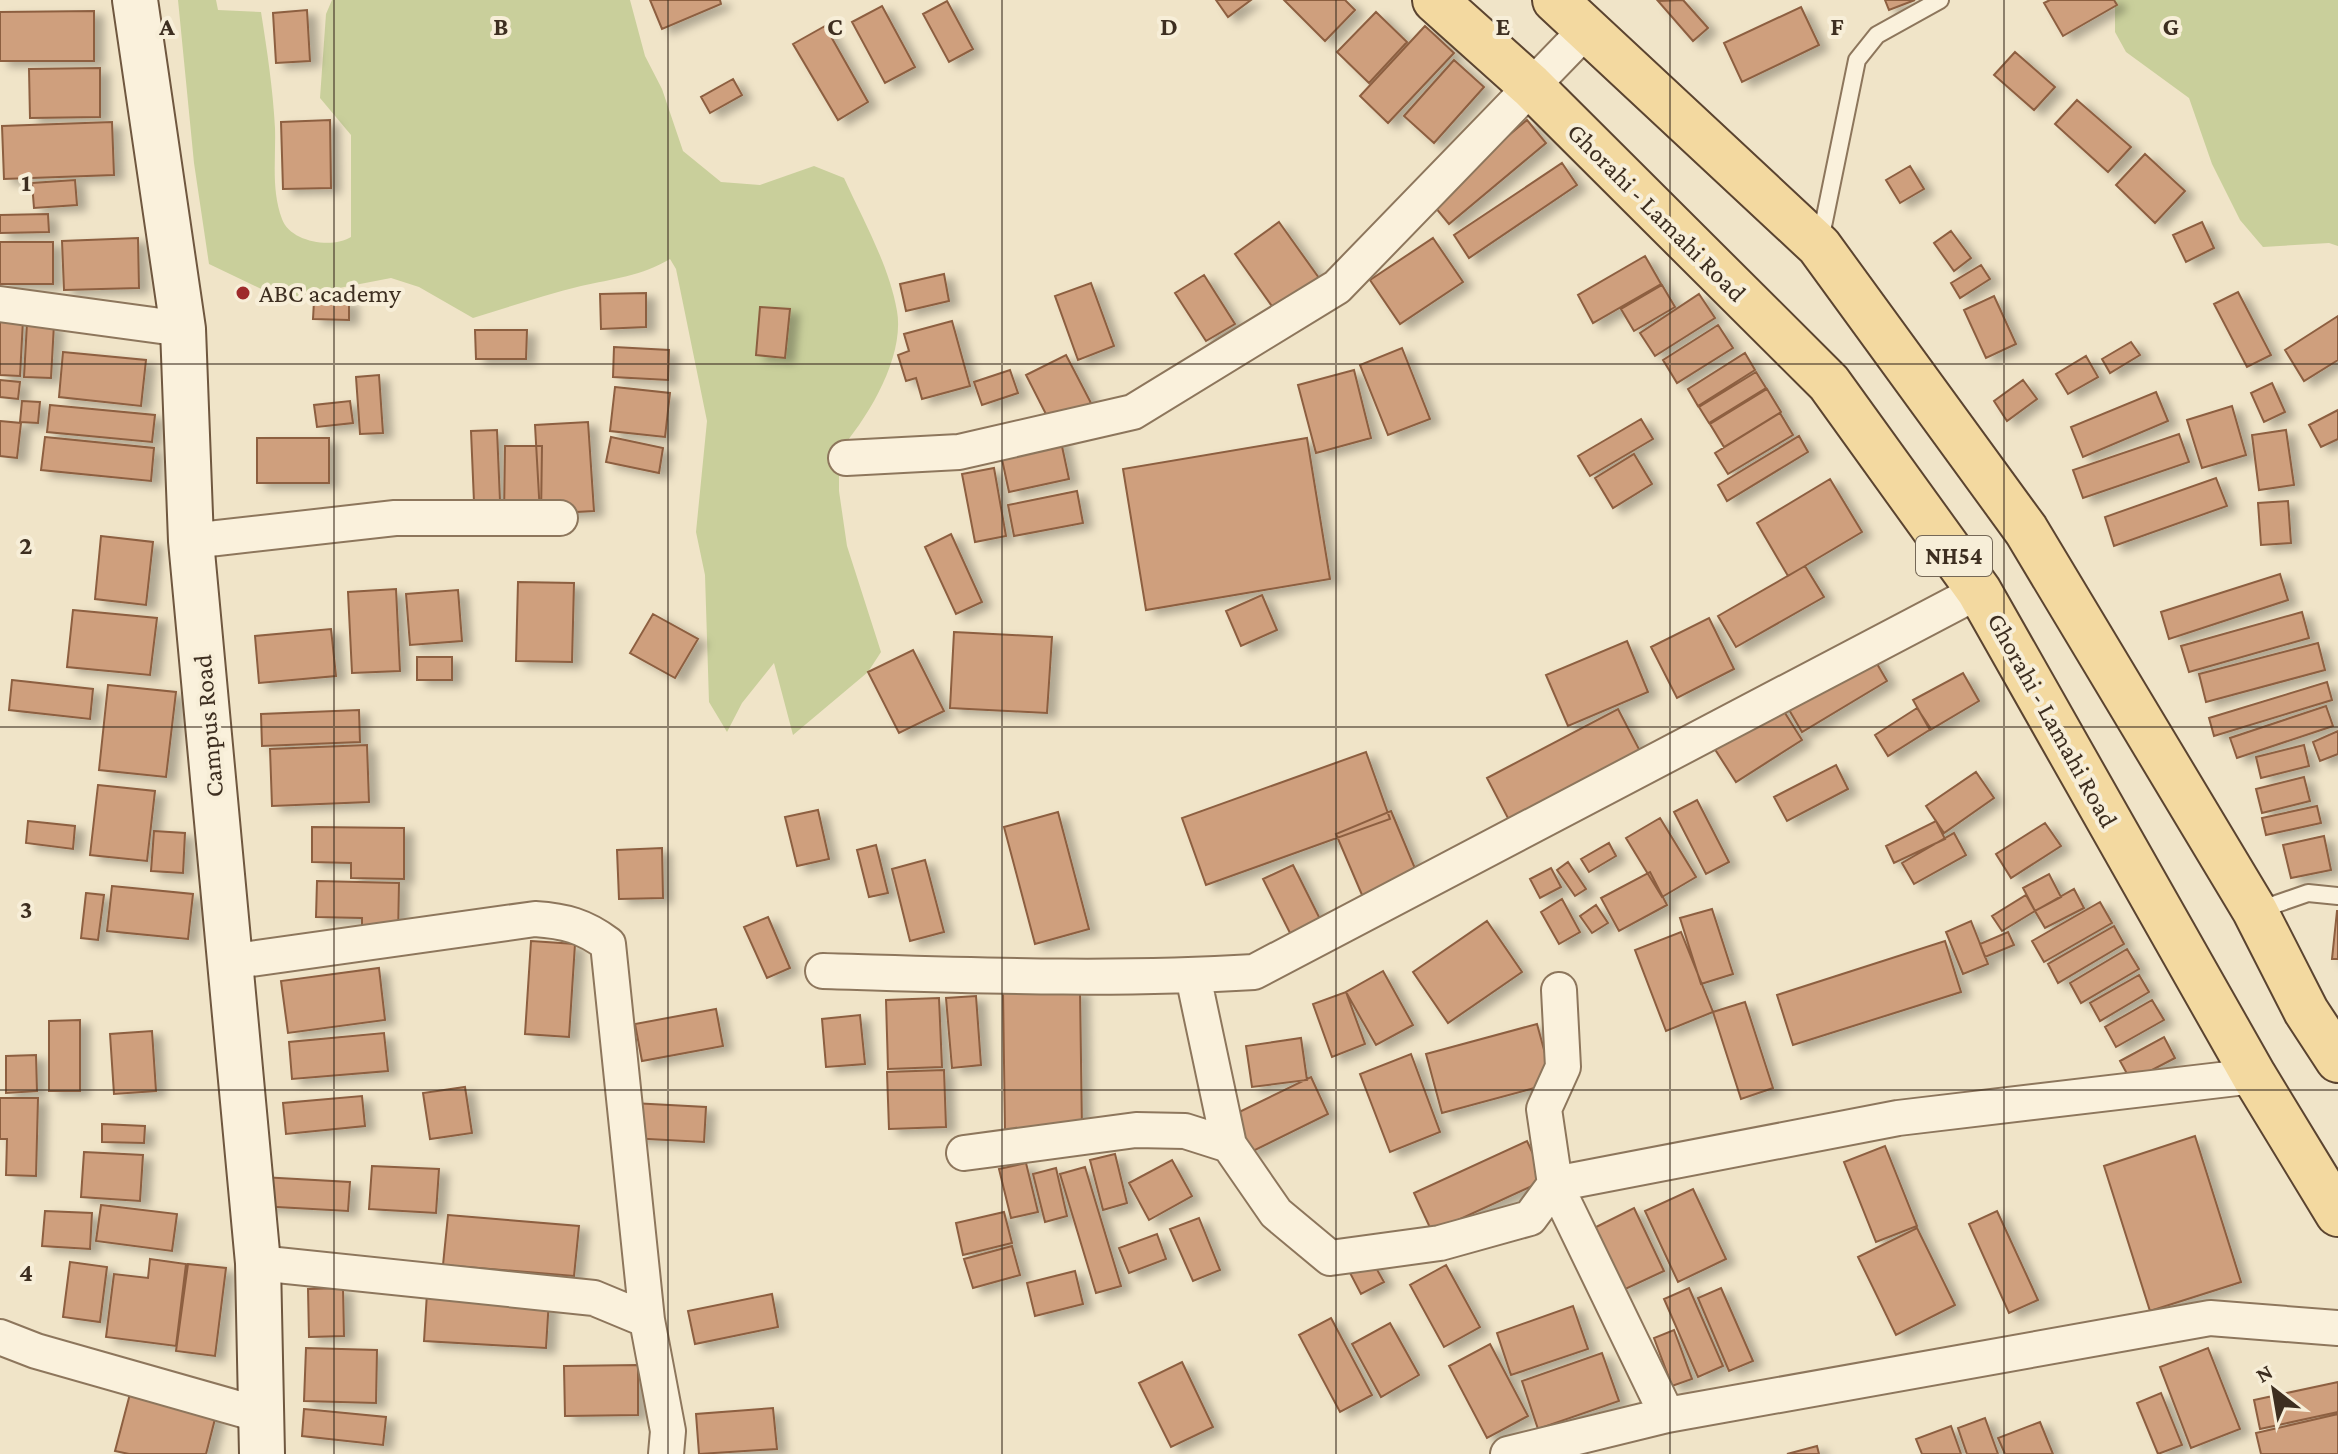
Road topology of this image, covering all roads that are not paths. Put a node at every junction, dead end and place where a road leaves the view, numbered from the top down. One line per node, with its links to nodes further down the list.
1 (135, 0): 9 (street, Campus Road)
2 (1435, 0): 6 (main road, Ghorahi - Lamahi Road / NH54)
3 (1555, 0): 5 (main road, NH54)
4 (1940, 0): 7 (lane)
5 (1587, 29): 6 (street); 7 (main road, NH54)
6 (1531, 86): 10 (street); 13 (main road, Ghorahi - Lamahi Road / NH54)
7 (1819, 246): 15 (main road, NH54)
8 (0, 304): 9 (street)
9 (183, 329): 12 (street, Campus Road)
10 (846, 458)
11 (560, 518): 12 (street)
12 (191, 541): 16 (street, Campus Road)
13 (1979, 591): 18 (street); 21 (main road, Ghorahi - Lamahi Road / NH54)
14 (2338, 896): 15 (lane)
15 (2255, 911): 20 (main road, NH54)
16 (229, 962): 26 (street, Campus Road); 27 (street)
17 (823, 971): 18 (street)
18 (1193, 976): 22 (street)
19 (1559, 990): 24 (street)
20 (2338, 1060)
21 (2254, 1076): 24 (street); 25 (main road, Ghorahi - Lamahi Road / NH54)
22 (1229, 1145): 23 (street); 24 (street)
23 (964, 1153)
24 (1555, 1184): 30 (street)
25 (2338, 1214)
26 (258, 1263): 27 (street); 31 (street, Campus Road)
27 (647, 1320): 32 (street)
28 (2338, 1328): 30 (street)
29 (0, 1337): 31 (street)
30 (1667, 1415): 33 (street)
31 (261, 1435)
32 (666, 1454)
33 (1508, 1454)

